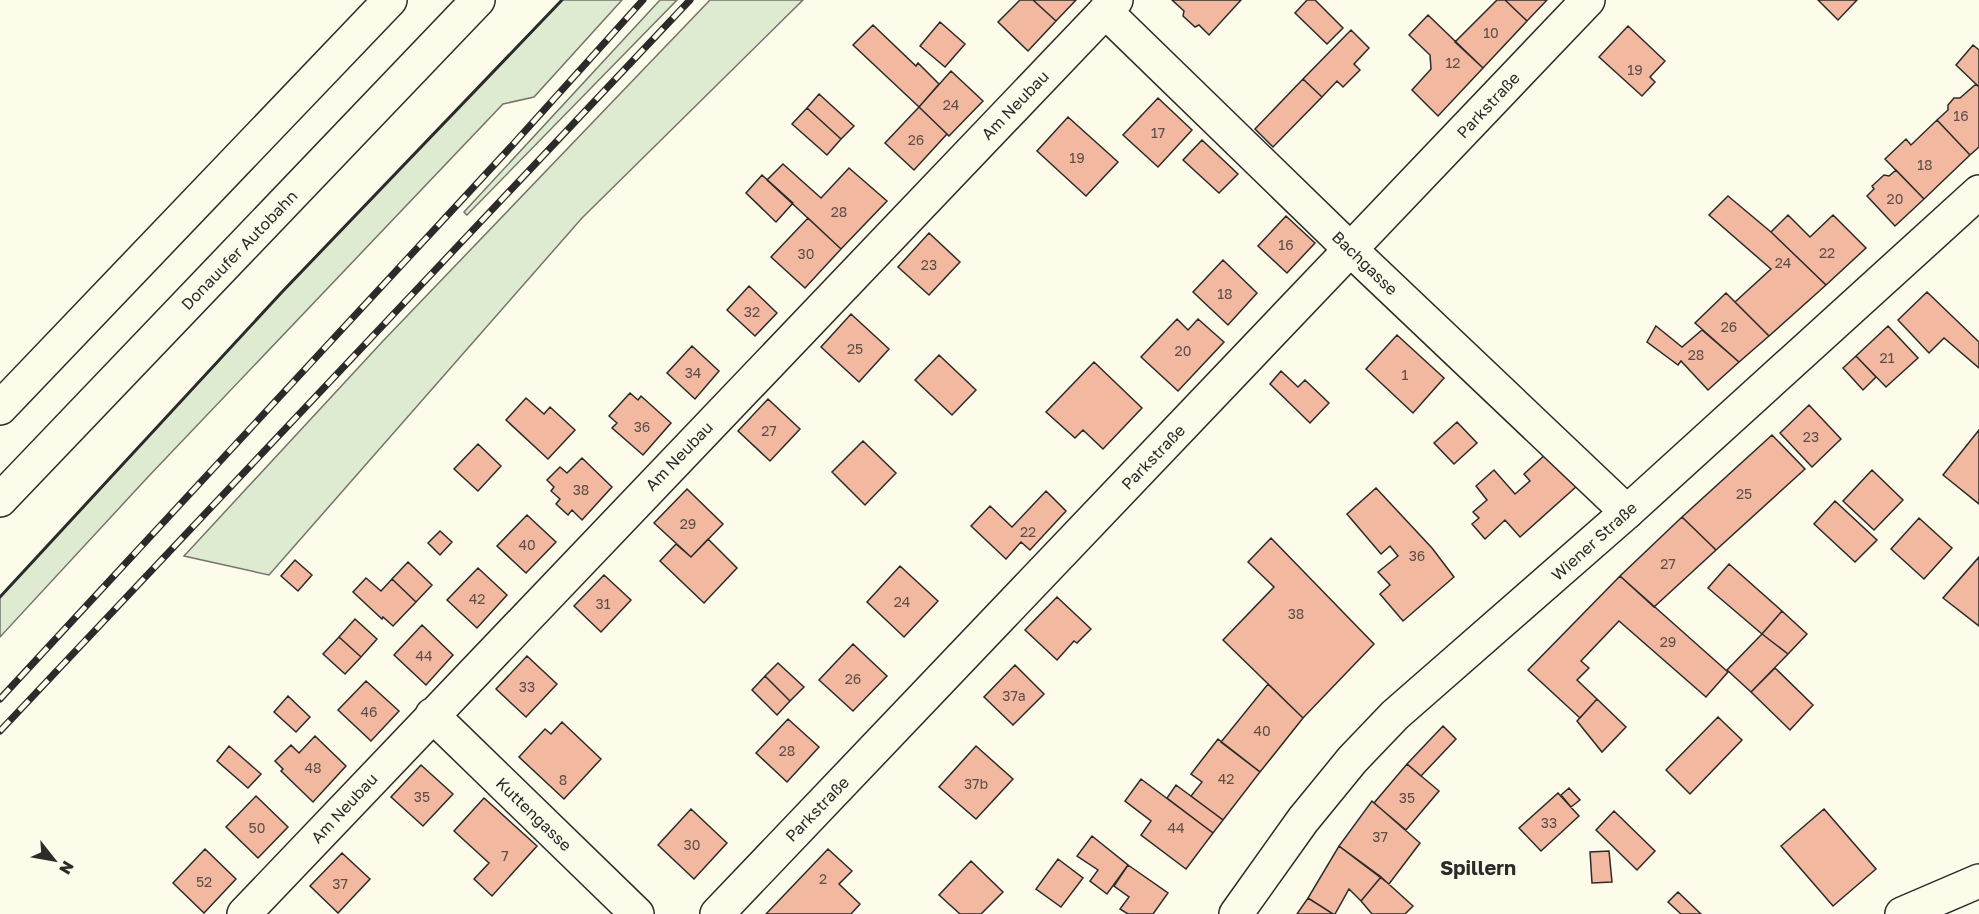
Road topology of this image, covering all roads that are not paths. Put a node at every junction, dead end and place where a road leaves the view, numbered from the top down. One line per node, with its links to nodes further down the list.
1 (390, 0): 7 (main road)
2 (478, 0): 8 (main road, Donauufer Autobahn)
3 (1588, 0): 6 (main road, Parkstraße)
4 (1111, 6): 6 (main road, Bachgasse); 10 (main road, Am Neubau)
5 (1979, 192): 9 (main road, Wiener Straße)
6 (1351, 250): 9 (main road, Bachgasse); 14 (main road, Parkstraße)
7 (0, 408)
8 (0, 500)
9 (1628, 512): 15 (main road, Wiener Straße)
10 (432, 715): 12 (main road, Am Neubau); 13 (main road, Kuttengasse)
11 (1979, 880): 16 (main road)
12 (244, 914)
13 (637, 914)
14 (717, 914)
15 (1236, 914)
16 (1902, 914)

